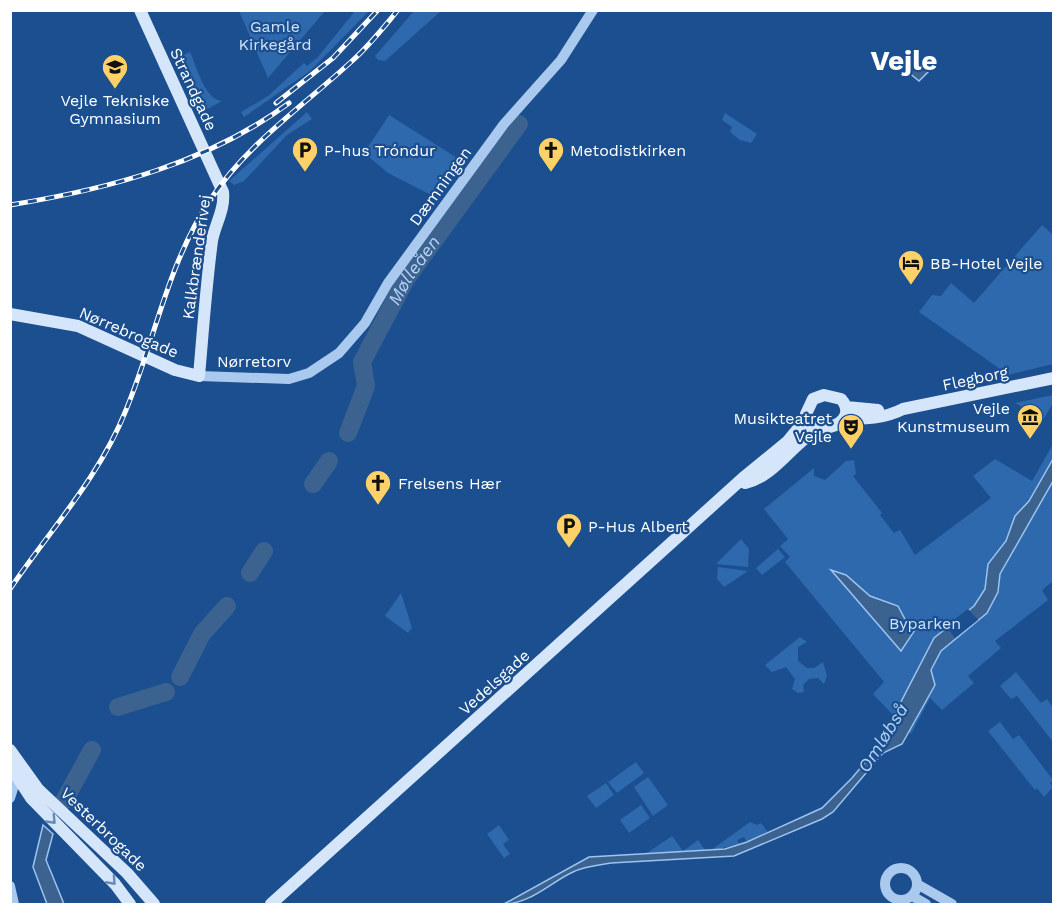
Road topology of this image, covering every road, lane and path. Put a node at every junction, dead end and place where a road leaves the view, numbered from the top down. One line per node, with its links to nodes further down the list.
1 (140, 10): 3 (main road, Strandgade)
2 (593, 10): 5 (street, Dæmningen)
3 (219, 181): 6 (main road, Kalkbrænderivej)
4 (10, 314): 6 (main road, Nørrebrogade)
5 (309, 373): 6 (street, Nørretorv)
6 (199, 376)
7 (1053, 378): 8 (main road, Flegborg)
8 (845, 413): 9 (main road); 10 (main road)
9 (806, 419): 10 (main road); 11 (main road, Vedelsgade)
10 (818, 429): 11 (main road, Vedelsgade)
11 (740, 483): 21 (main road, Vedelsgade)
12 (10, 750): 20 (main road, Vesterbrogade)
13 (14, 771): 14 (street); 19 (main road, Vesterbrogade, one-way to 19)
14 (10, 798)
15 (917, 884): 17 (street); 17 (street); 23 (street)
16 (10, 886): 18 (street)
17 (912, 896): 22 (street)
18 (14, 904)
19 (130, 904)
20 (154, 904)
21 (271, 904)
22 (926, 904)
23 (952, 904)

